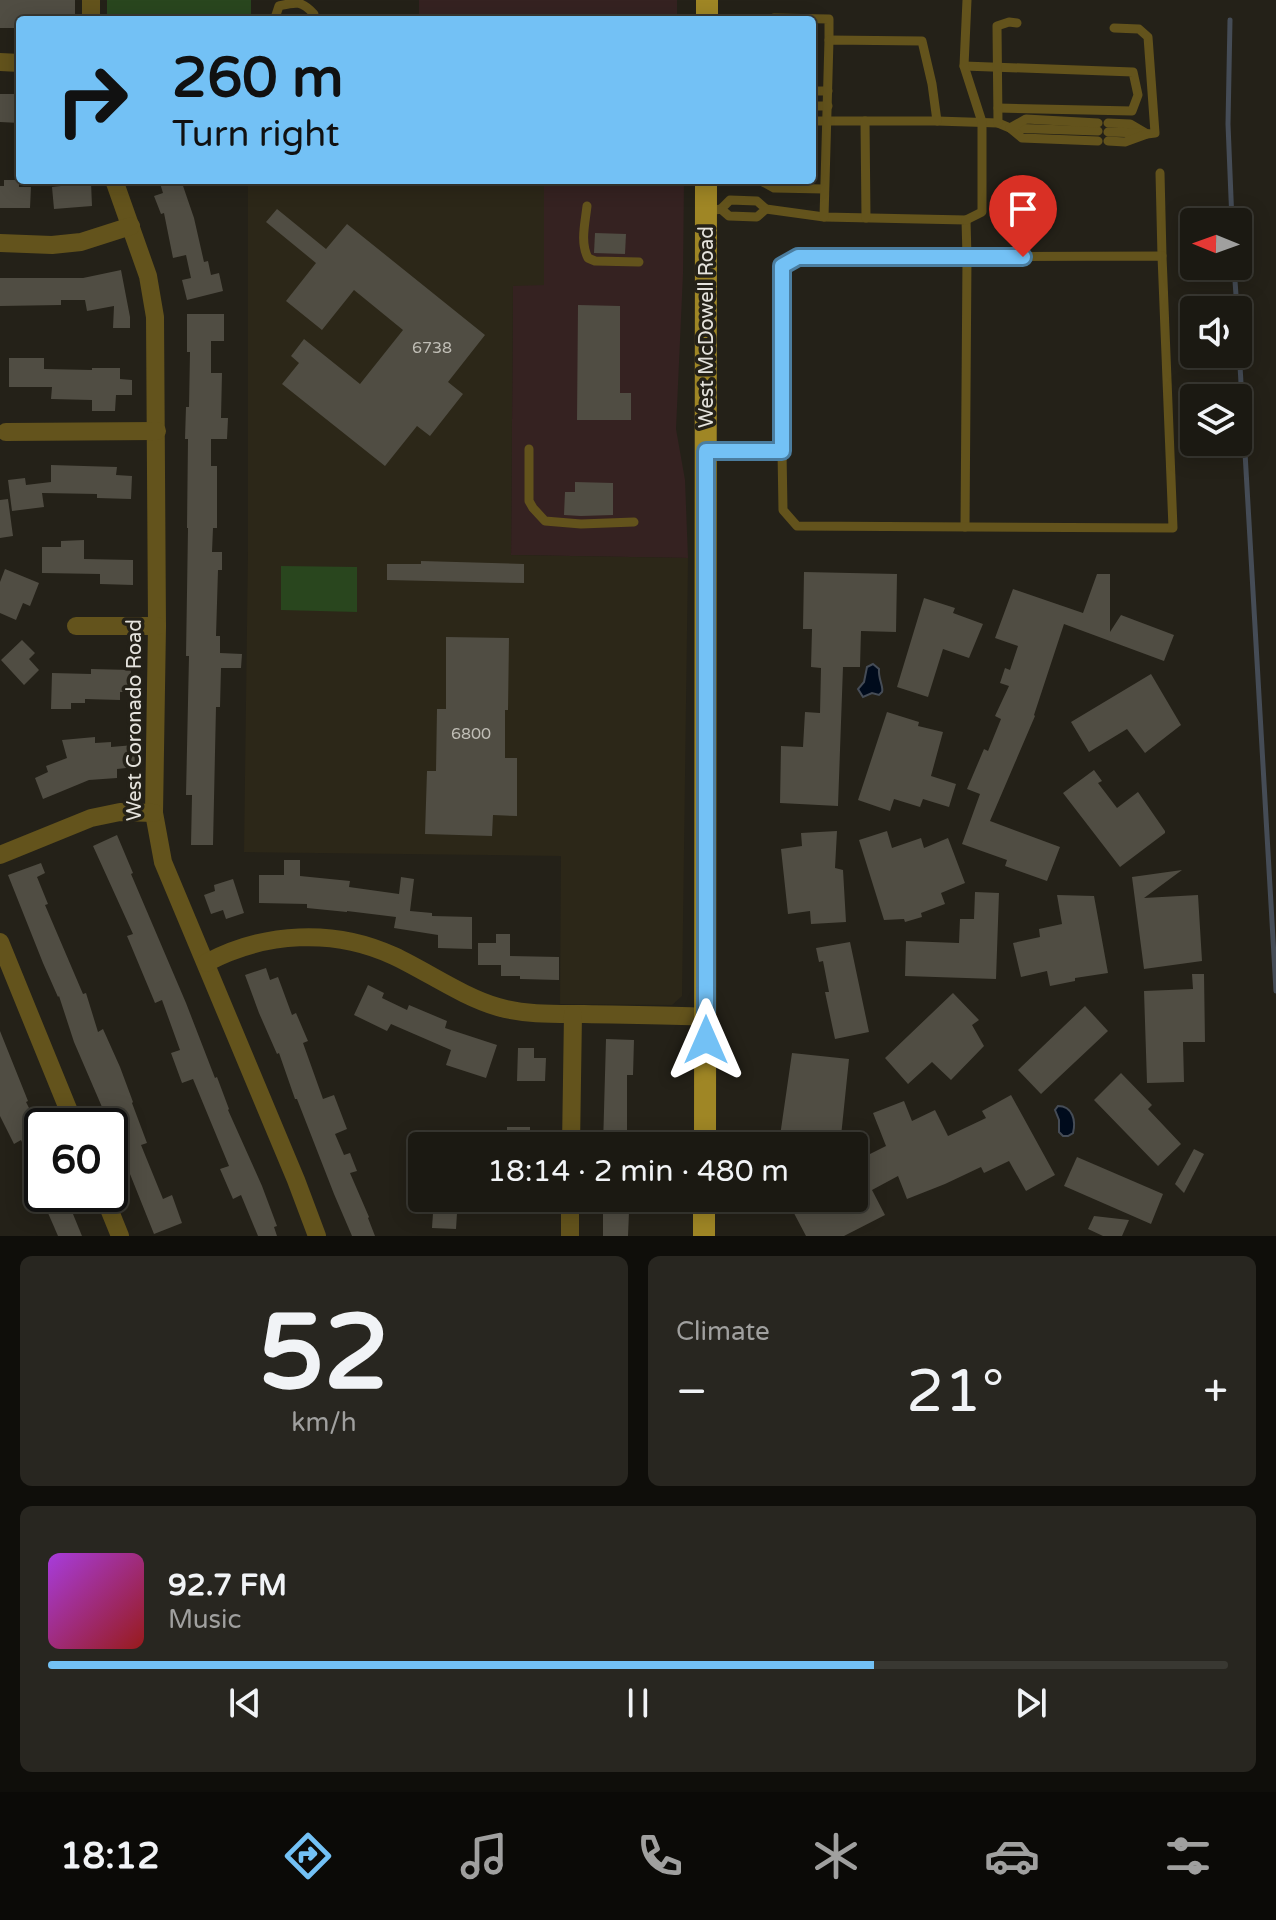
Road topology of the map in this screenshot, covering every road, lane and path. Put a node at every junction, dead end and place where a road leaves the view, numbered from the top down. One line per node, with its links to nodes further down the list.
1 (967, 0): 8 (lane)
2 (314, 14): 3 (lane)
3 (276, 16)
4 (816, 19): 7 (lane)
5 (1017, 23): 9 (lane)
6 (1114, 28): 11 (lane)
7 (829, 40): 13 (lane); 20 (lane)
8 (964, 66): 9 (lane); 21 (lane)
9 (998, 67): 10 (lane); 16 (lane)
10 (1133, 72): 11 (lane); 16 (lane)
11 (1151, 72): 24 (lane)
12 (816, 91): 13 (lane)
13 (828, 91): 15 (lane)
14 (816, 106): 15 (lane)
15 (828, 106): 18 (lane)
16 (998, 108): 22 (lane)
17 (816, 121): 18 (lane)
18 (827, 121): 19 (lane); 29 (lane)
19 (865, 121): 20 (lane); 34 (lane)
20 (937, 121): 21 (lane)
21 (982, 122): 22 (lane); 35 (lane)
22 (998, 123): 23 (lane)
23 (1103, 132): 24 (lane); 24 (lane)
24 (1147, 134)
25 (1160, 173): 38 (lane)
26 (115, 184): 36 (street, West Coronado Road)
27 (707, 184): 32 (main road, West McDowell Road)
28 (767, 184): 29 (lane)
29 (824, 189): 33 (lane)
30 (587, 206): 40 (lane)
31 (766, 209): 32 (lane); 32 (lane); 33 (lane)
32 (714, 210): 44 (main road, West McDowell Road)
33 (824, 217): 34 (lane)
34 (866, 218): 35 (lane)
35 (966, 220): 39 (lane)
36 (131, 226): 37 (street); 41 (street, West Coronado Road)
37 (0, 243)
38 (1162, 256): 39 (lane); 47 (lane)
39 (967, 257): 45 (lane); 47 (lane)
40 (639, 262)
41 (157, 431): 42 (street); 49 (street, West Coronado Road)
42 (6, 432)
43 (529, 449): 46 (lane)
44 (706, 451): 45 (lane); 55 (main road, West McDowell Road)
45 (782, 451): 47 (lane)
46 (634, 522)
47 (965, 527)
48 (76, 626): 49 (street)
49 (157, 626): 50 (street, West Coronado Road)
50 (154, 813): 51 (street); 53 (street, West Coronado Road)
51 (0, 855)
52 (0, 942): 56 (street)
53 (206, 963): 54 (street); 63 (street, West Coronado Road)
54 (573, 1014): 55 (street); 57 (street)
55 (706, 1017): 58 (main road, West McDowell Road)
56 (68, 1108)
57 (571, 1132)
58 (705, 1132)
59 (110, 1212): 62 (street)
60 (570, 1212): 64 (street)
61 (704, 1212): 65 (main road)
62 (120, 1236)
63 (317, 1236)
64 (570, 1236)
65 (704, 1236)

